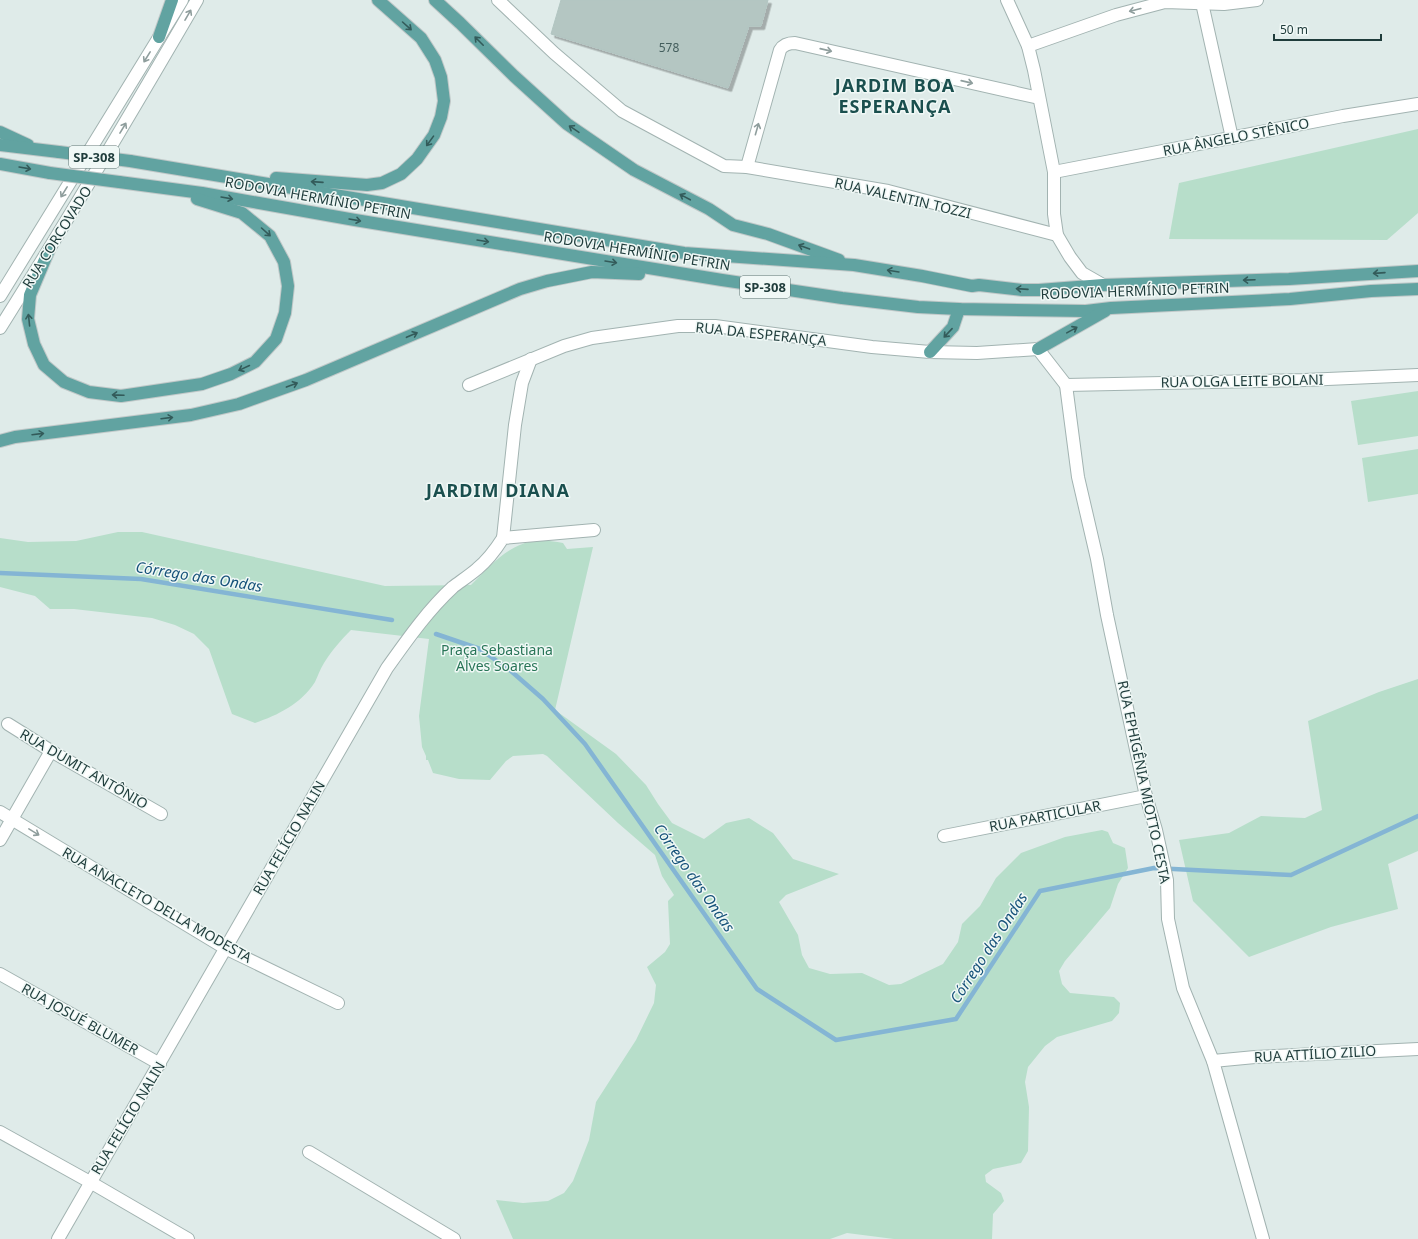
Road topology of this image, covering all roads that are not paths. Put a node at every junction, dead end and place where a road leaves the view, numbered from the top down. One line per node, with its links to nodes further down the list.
1 (172, 0): 10 (main road)
2 (182, 0): 10 (street, RUA CORCOVADO)
3 (198, 0): 24 (street, RUA CORCOVADO, one-way to 3)
4 (378, 0): 21 (main road, one-way to 21)
5 (435, 0): 25 (main road, one-way to 5)
6 (498, 0): 19 (street, RUA VALENTIN TOZZI)
7 (1007, 0): 11 (street)
8 (1256, 0): 9 (street)
9 (1202, 3): 11 (street, one-way to 11); 15 (street)
10 (159, 37): 30 (street, RUA CORCOVADO, one-way to 30)
11 (1028, 46): 12 (street)
12 (1039, 98): 19 (street, one-way to 12); 20 (street)
13 (1418, 104): 15 (street, RUA ÂNGELO STÊNICO)
14 (0, 132): 17 (main road)
15 (1232, 138): 20 (street, RUA ÂNGELO STÊNICO)
16 (0, 144): 17 (main road, RODOVIA HERMÍNIO PETRIN / SP-308)
17 (40, 150): 21 (main road, RODOVIA HERMÍNIO PETRIN / SP-308, bridge)
18 (0, 164): 22 (main road, RODOVIA HERMÍNIO PETRIN / SP-308, one-way to 22, bridge)
19 (747, 167): 23 (street, RUA VALENTIN TOZZI)
20 (1054, 172): 23 (street)
21 (206, 173): 25 (main road, RODOVIA HERMÍNIO PETRIN / SP-308)
22 (154, 186): 24 (main road, one-way to 24); 27 (main road, RODOVIA HERMÍNIO PETRIN / SP-308, one-way to 27)
23 (1057, 235): 28 (street)
24 (49, 250): 33 (street, RUA CORCOVADO)
25 (854, 265): 28 (main road, RODOVIA HERMÍNIO PETRIN / SP-308, one-way to 25)
26 (1418, 271): 28 (main road, RODOVIA HERMÍNIO PETRIN / SP-308, one-way to 28)
27 (722, 280): 32 (main road, RODOVIA HERMÍNIO PETRIN / SP-308); 40 (main road, one-way to 27)
28 (1103, 285)
29 (1418, 288): 31 (main road, RODOVIA HERMÍNIO PETRIN / SP-308)
30 (0, 296)
31 (1111, 308): 32 (main road, RODOVIA HERMÍNIO PETRIN / SP-308); 34 (main road, one-way to 31)
32 (959, 309): 35 (main road, one-way to 35)
33 (0, 328)
34 (1038, 349): 35 (street, RUA DA ESPERANÇA); 39 (street)
35 (930, 352): 36 (street, RUA DA ESPERANÇA)
36 (531, 359): 38 (street, RUA DA ESPERANÇA); 42 (street)
37 (1418, 375): 39 (street, RUA OLGA LEITE BOLANI)
38 (469, 385)
39 (1066, 385): 45 (street, RUA EPHIGÊNIA MIOTTO CESTA)
40 (0, 441)
41 (594, 530): 42 (street)
42 (503, 538): 51 (street, RUA FELÍCIO NALIN)
43 (8, 724): 44 (street, RUA DUMIT ANTÔNIO)
44 (51, 751): 47 (street, RUA DUMIT ANTÔNIO); 48 (street)
45 (1146, 796): 49 (street, RUA PARTICULAR); 55 (street, RUA EPHIGÊNIA MIOTTO CESTA)
46 (0, 812): 48 (street, RUA ANACLETO DELLA MODESTA)
47 (161, 814)
48 (12, 819): 50 (street); 51 (street, RUA ANACLETO DELLA MODESTA, one-way to 51)
49 (944, 836)
50 (0, 840)
51 (226, 948): 53 (street, RUA ANACLETO DELLA MODESTA); 56 (street, RUA FELÍCIO NALIN)
52 (0, 974): 56 (street, RUA JOSUÉ BLUMER)
53 (338, 1003)
54 (1418, 1049): 55 (street, RUA ATTÍLIO ZILIO)
55 (1213, 1061): 63 (street, RUA EPHIGÊNIA MIOTTO CESTA)
56 (160, 1064): 59 (street, RUA FELÍCIO NALIN)
57 (0, 1132): 59 (street)
58 (309, 1152): 62 (street)
59 (90, 1182): 60 (street, RUA FELÍCIO NALIN); 61 (street)
60 (58, 1239)
61 (188, 1239)
62 (454, 1239)
63 (1263, 1239)

